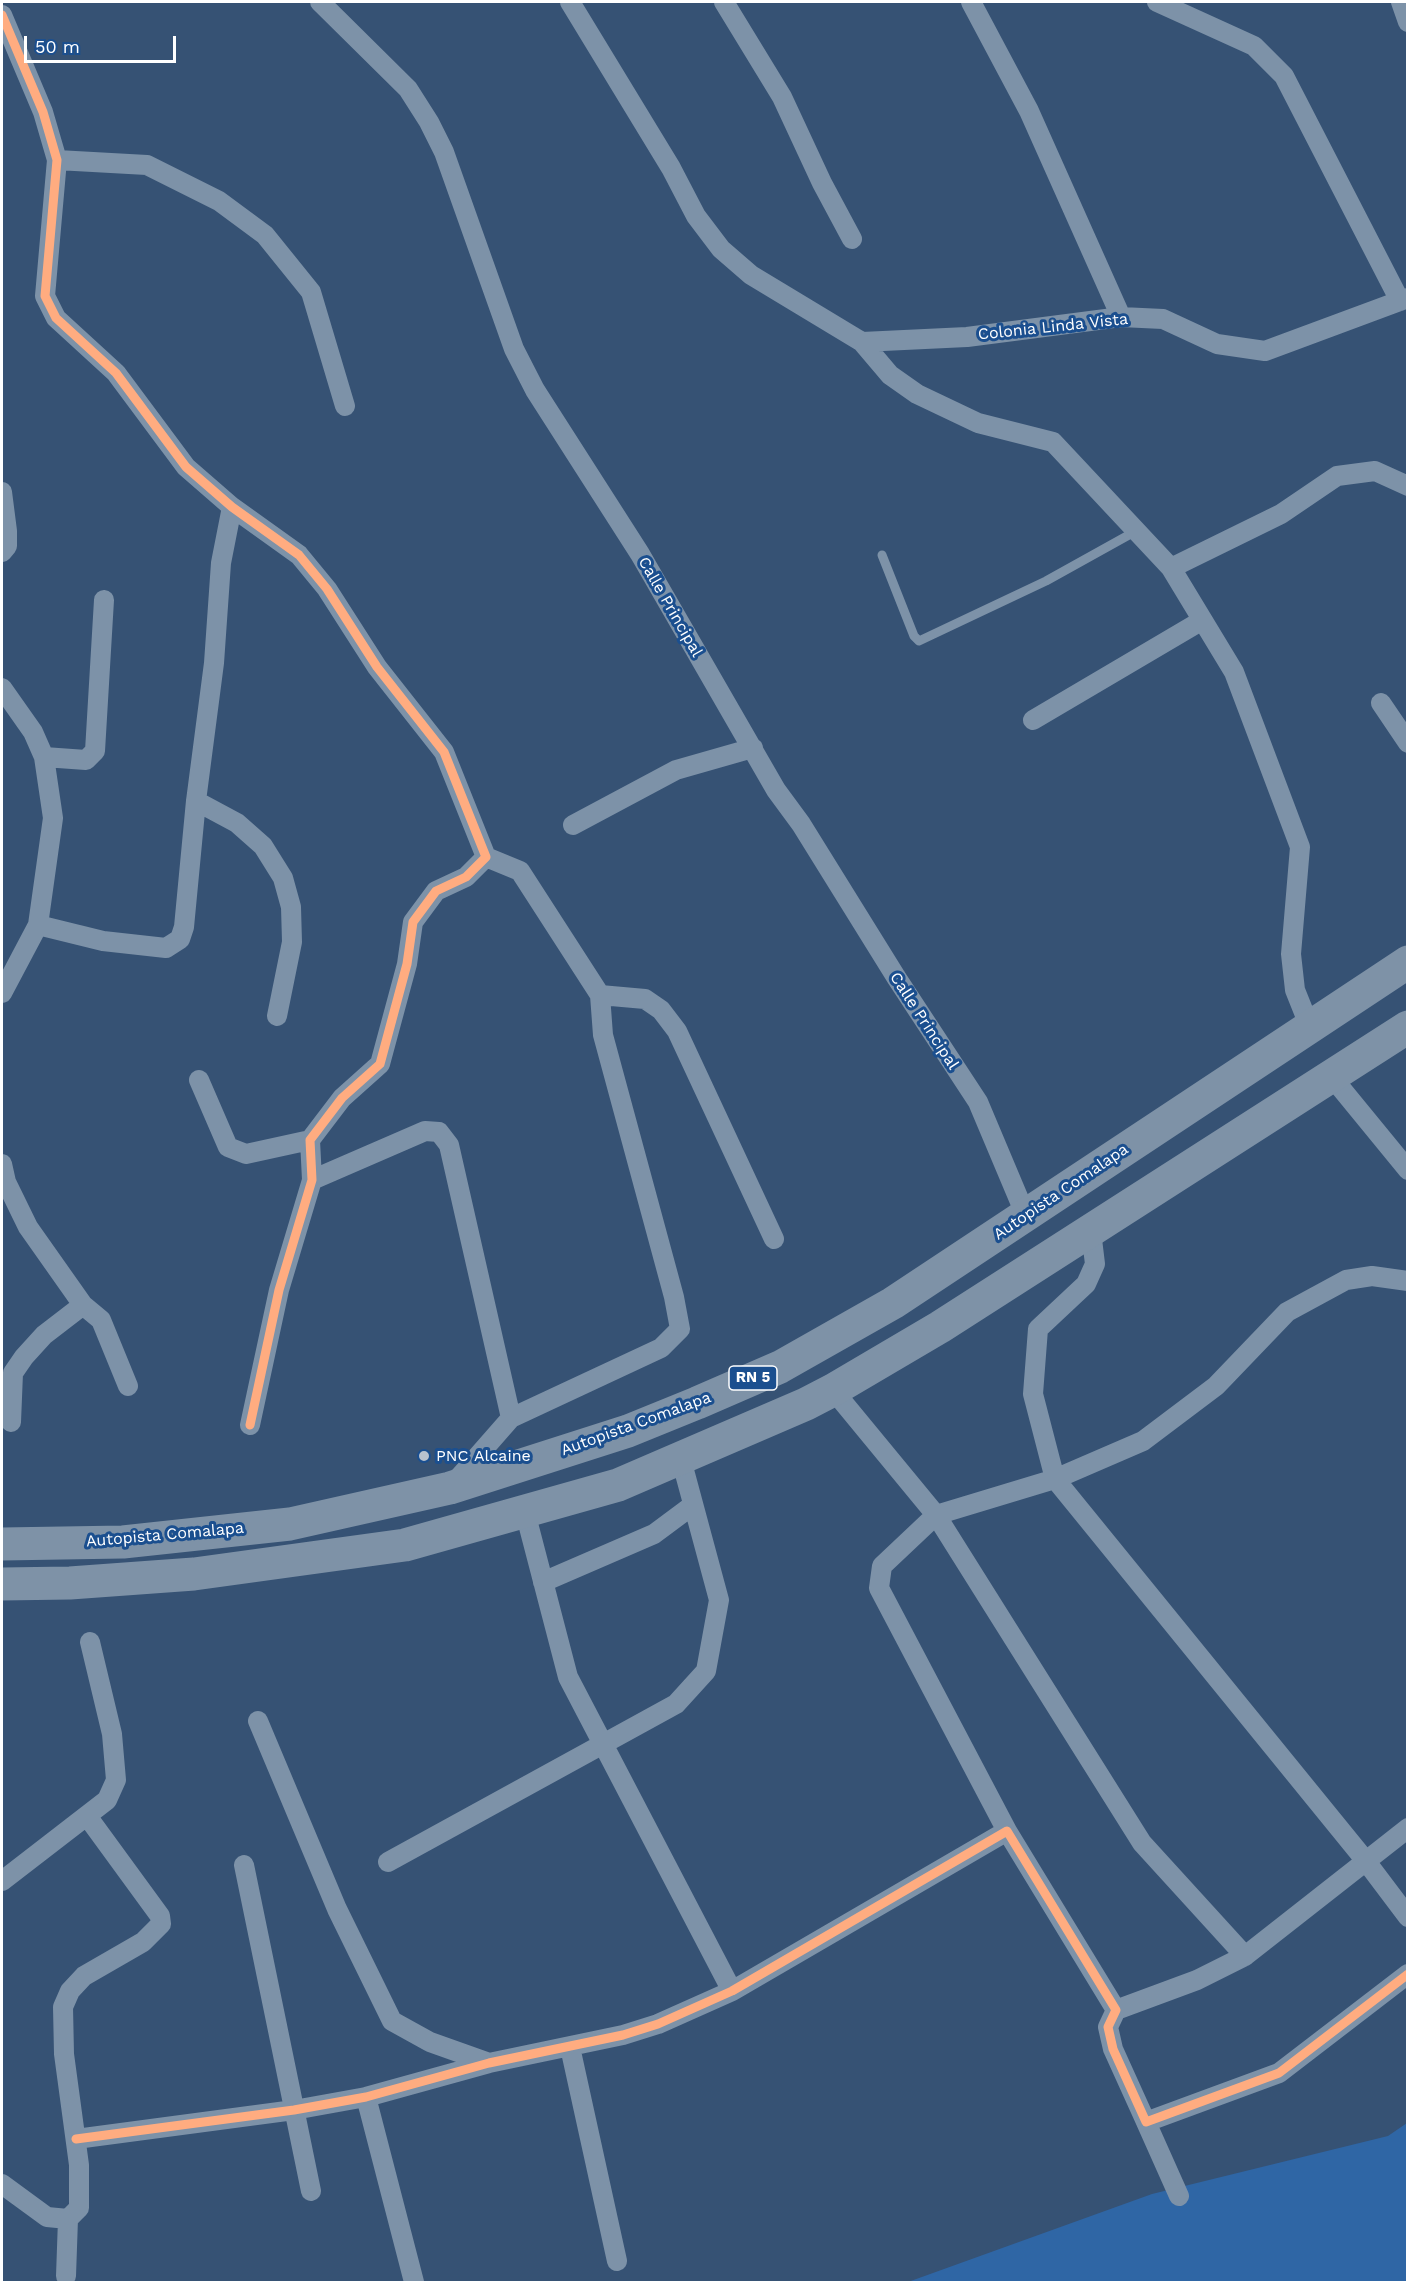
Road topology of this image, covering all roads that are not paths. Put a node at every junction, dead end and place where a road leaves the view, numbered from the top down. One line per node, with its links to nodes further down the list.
1 (320, 2): 28 (street, Calle Principal)
2 (570, 2): 13 (street)
3 (724, 2): 10 (street)
4 (971, 2): 12 (street)
5 (1157, 2): 11 (street)
6 (1401, 2): 8 (street)
7 (2, 15): 9 (street)
8 (1407, 22)
9 (57, 160): 14 (street); 17 (street)
10 (852, 239)
11 (1403, 299): 12 (street, Colonia Linda Vista)
12 (1121, 317): 13 (street, Colonia Linda Vista)
13 (862, 342): 18 (street)
14 (345, 406)
15 (1407, 486): 21 (street)
16 (2, 492): 19 (street)
17 (232, 507): 30 (street); 32 (street)
18 (1137, 531): 20 (lane); 21 (street)
19 (2, 552)
20 (882, 555)
21 (1171, 568): 23 (street)
22 (104, 600): 29 (street)
23 (1201, 621): 26 (street); 38 (street)
24 (2, 688): 29 (street)
25 (1381, 703): 27 (street)
26 (1033, 720)
27 (1407, 743)
28 (753, 748): 31 (street); 46 (street, Calle Principal)
29 (44, 758): 33 (street)
30 (196, 801): 33 (street); 37 (street)
31 (573, 825)
32 (486, 857): 36 (street); 42 (street)
33 (38, 925): 35 (street)
34 (1407, 962): 38 (highway, Autopista Comalapa / RN 5)
35 (2, 993)
36 (600, 995): 48 (street); 53 (street)
37 (277, 1016)
38 (1309, 1025): 46 (highway, Autopista Comalapa / RN 5)
39 (1407, 1027): 40 (highway)
40 (1331, 1076): 44 (street); 47 (highway)
41 (199, 1080): 42 (street)
42 (310, 1140): 45 (street)
43 (2, 1164): 50 (street)
44 (1407, 1170)
45 (312, 1180): 53 (street); 55 (street)
46 (1026, 1216): 58 (highway, Autopista Comalapa / RN 5)
47 (1091, 1231): 52 (highway); 57 (street)
48 (774, 1239)
49 (1407, 1281): 57 (street)
50 (83, 1305): 51 (street); 54 (street)
51 (128, 1386)
52 (833, 1390): 56 (highway); 61 (street)
53 (511, 1418): 58 (street)
54 (11, 1422)
55 (250, 1425)
56 (681, 1459): 59 (street); 60 (highway)
57 (1055, 1479): 61 (street); 71 (street)
58 (450, 1488): 62 (highway, Autopista Comalapa / RN 5)
59 (693, 1505): 63 (street); 67 (street)
60 (525, 1512): 63 (street); 64 (highway)
61 (936, 1515): 70 (street); 76 (street)
62 (2, 1544)
63 (543, 1582): 67 (street)
64 (2, 1584)
65 (90, 1642): 68 (street)
66 (258, 1721): 81 (street)
67 (605, 1744): 72 (street); 78 (street)
68 (87, 1816): 74 (street); 85 (street)
69 (1407, 1828): 71 (street)
70 (1007, 1831): 78 (street); 79 (street)
71 (1365, 1860): 75 (street); 76 (street)
72 (388, 1862)
73 (243, 1865): 83 (street)
74 (2, 1881)
75 (1407, 1917)
76 (1245, 1956): 79 (street)
77 (1407, 1974): 84 (street)
78 (732, 1991): 80 (street)
79 (1116, 2010): 84 (street)
80 (570, 2048): 81 (street); 90 (street)
81 (489, 2063): 82 (street)
82 (366, 2097): 83 (street); 92 (street)
83 (294, 2110): 85 (street); 87 (street)
84 (1146, 2122): 88 (street)
85 (76, 2139): 89 (street)
86 (2, 2184): 89 (street)
87 (311, 2192)
88 (1179, 2196)
89 (68, 2219): 91 (street)
90 (617, 2261)
91 (66, 2276)
92 (414, 2283)

